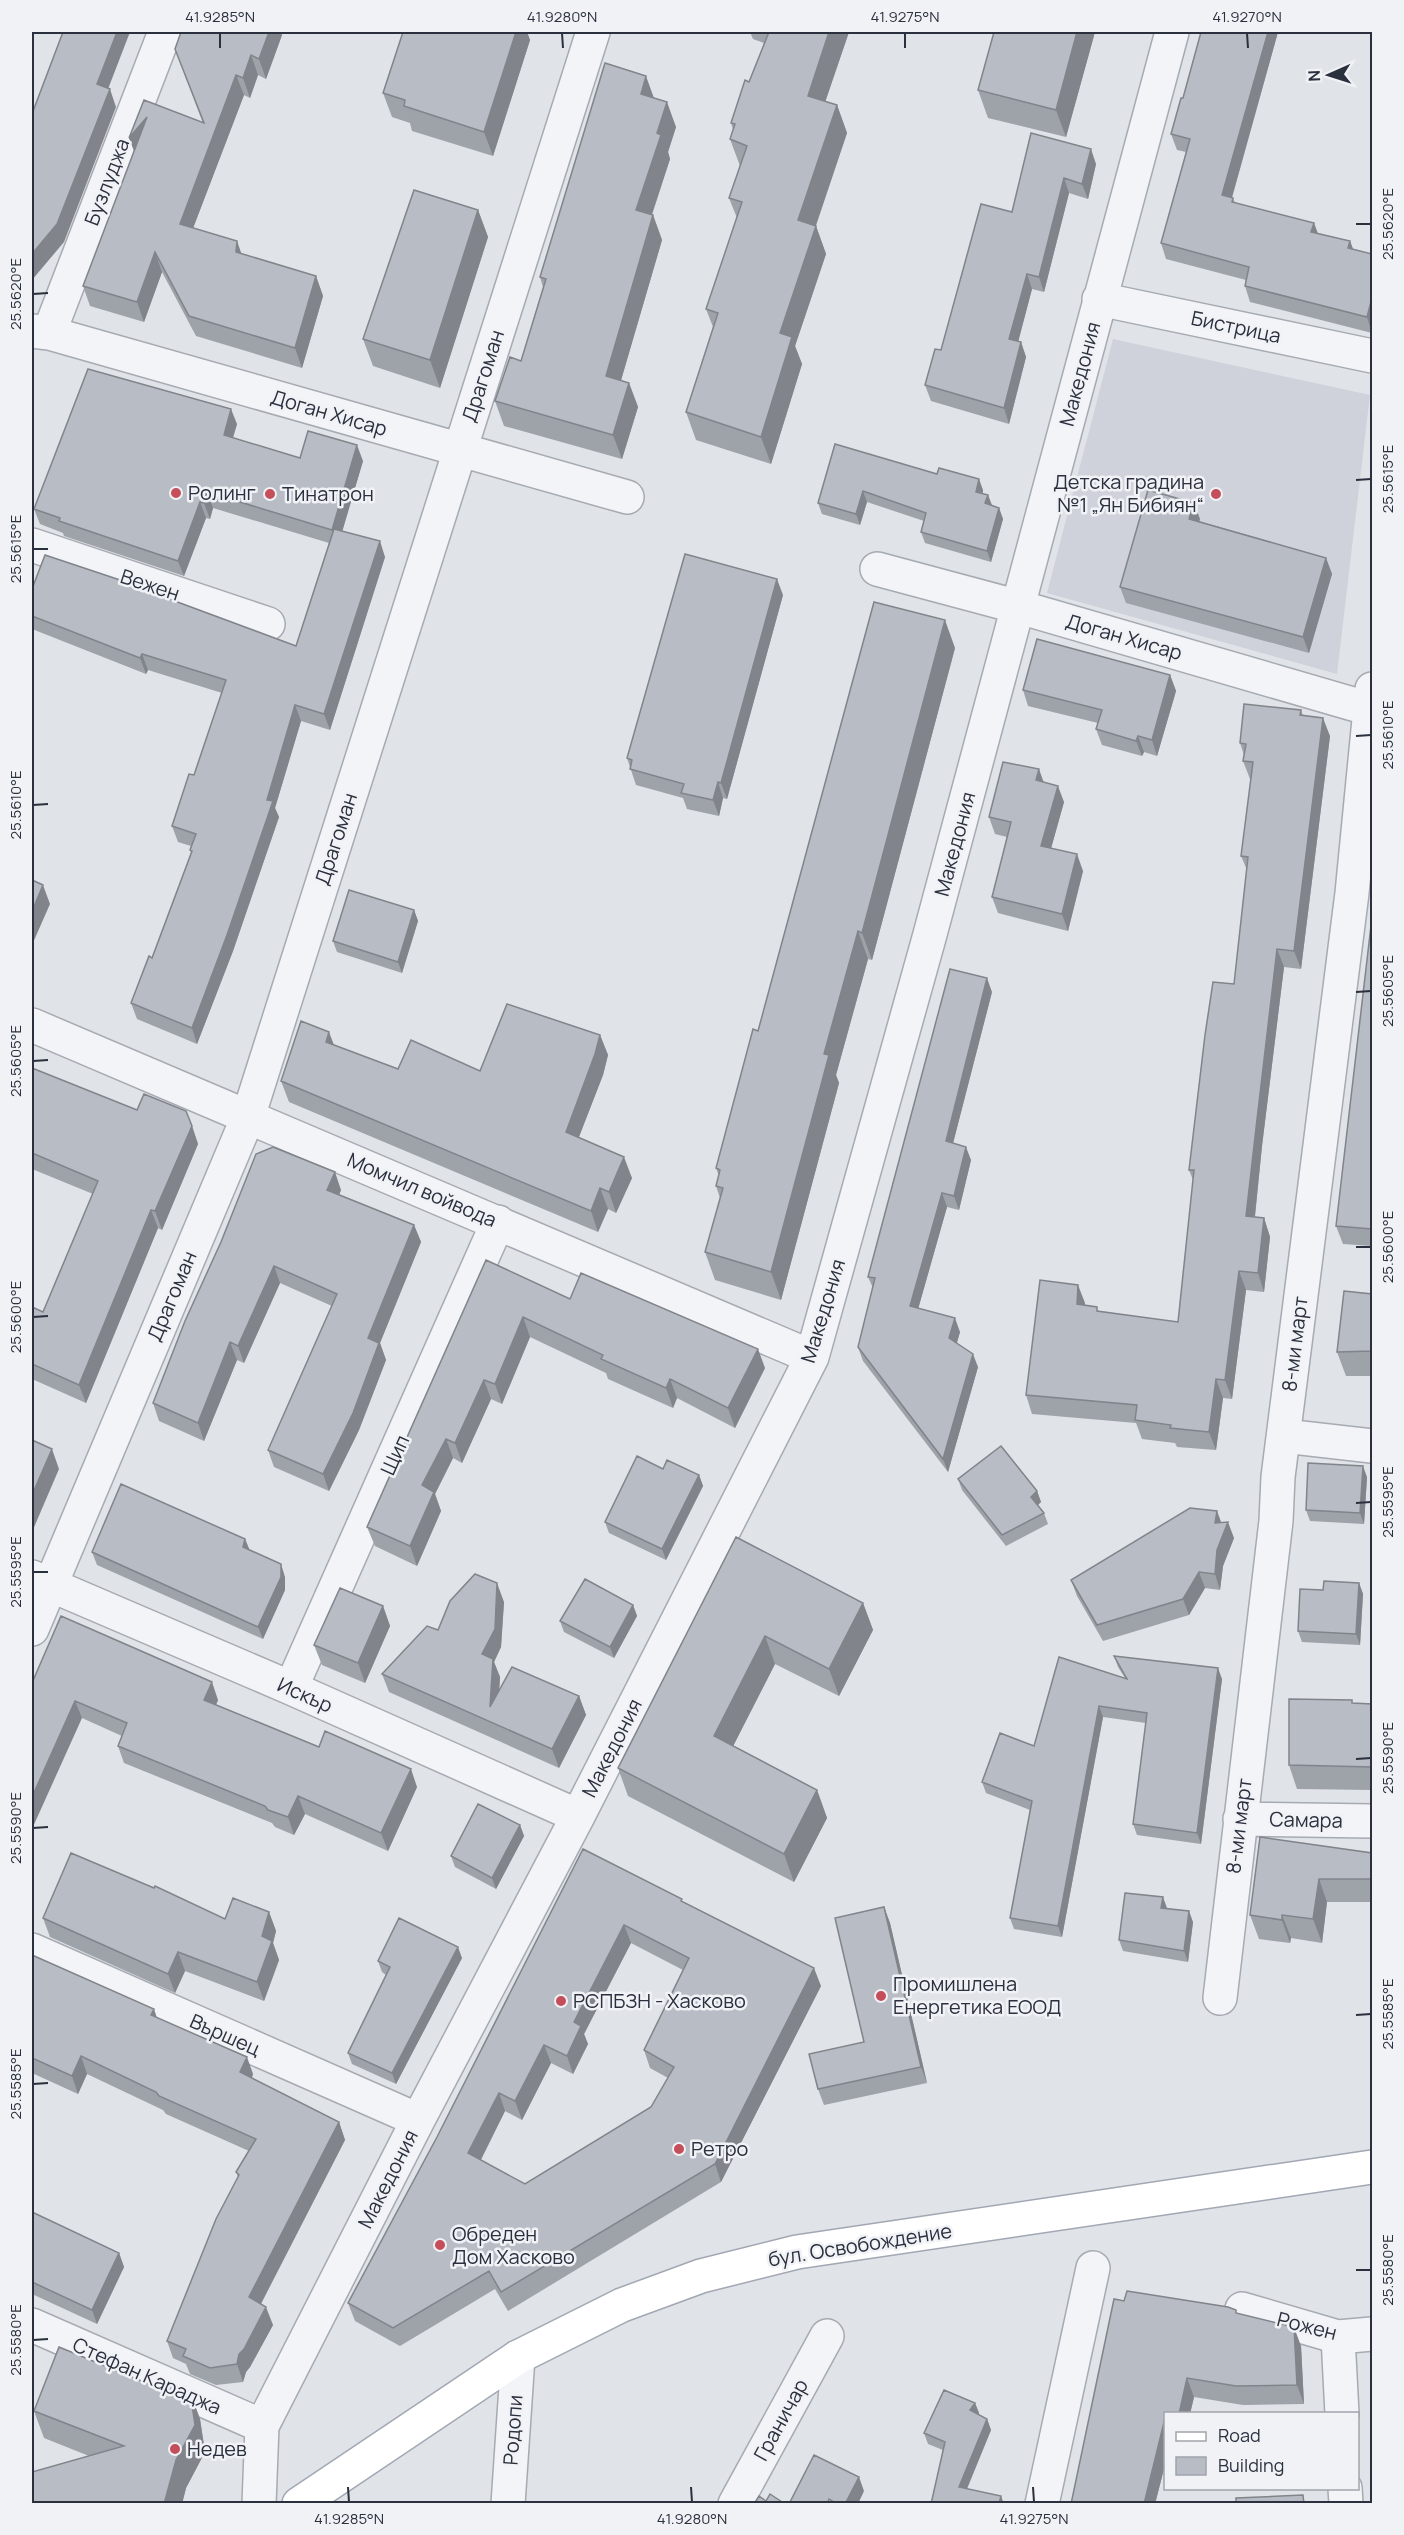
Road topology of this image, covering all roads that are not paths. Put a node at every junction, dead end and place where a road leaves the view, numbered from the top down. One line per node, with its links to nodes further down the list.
1 (165, 32): 5 (street, Бузлуджа)
2 (593, 32): 7 (street, Драгоман)
3 (1172, 32): 4 (street, Македония)
4 (1099, 299): 6 (street, Бистрица); 11 (street, Македония)
5 (40, 332): 7 (street, Доган Хисар)
6 (1372, 356)
7 (459, 450): 8 (street, Доган Хисар); 16 (street, Драгоман)
8 (627, 497)
9 (32, 545): 12 (street, Вежен)
10 (877, 569): 11 (street, Доган Хисар)
11 (1019, 607): 13 (street, Доган Хисар); 18 (street, Македония)
12 (268, 624)
13 (1371, 699): 14 (street, 8-ми март)
14 (1362, 895): 19 (street, 8-ми март)
15 (32, 1025): 16 (street, Момчил войвода)
16 (248, 1117): 17 (street, Момчил войвода); 21 (street, Драгоман)
17 (498, 1222): 18 (street, Момчил войвода); 23 (street, Щип)
18 (812, 1357): 24 (street, Македония)
19 (1284, 1436): 20 (street); 25 (street, 8-ми март)
20 (1372, 1446)
21 (41, 1581): 22 (street, Драгоман); 23 (street, Искър)
22 (32, 1629)
23 (291, 1688): 24 (street, Искър)
24 (578, 1816): 29 (street, Македония)
25 (1240, 1819): 26 (street, Самара); 28 (street, 8-ми март)
26 (1372, 1821)
27 (32, 1950): 29 (street, Вършец)
28 (1220, 1998)
29 (418, 2120): 39 (street, Македония)
30 (1372, 2168): 37 (main road, бул. Освобождение)
31 (1093, 2268): 44 (street)
32 (1242, 2309): 36 (street, Рожен)
33 (32, 2325): 39 (street, Стефан Караджа)
34 (1372, 2334): 36 (street, Рожен)
35 (827, 2337): 43 (street, Граничар)
36 (1338, 2337): 38 (street)
37 (518, 2357): 41 (main road, бул. Освобождение); 42 (street, Родопи)
38 (1342, 2412)
39 (261, 2426): 40 (street, Македония)
40 (258, 2504)
41 (299, 2504)
42 (508, 2504)
43 (735, 2504)
44 (1042, 2504)

